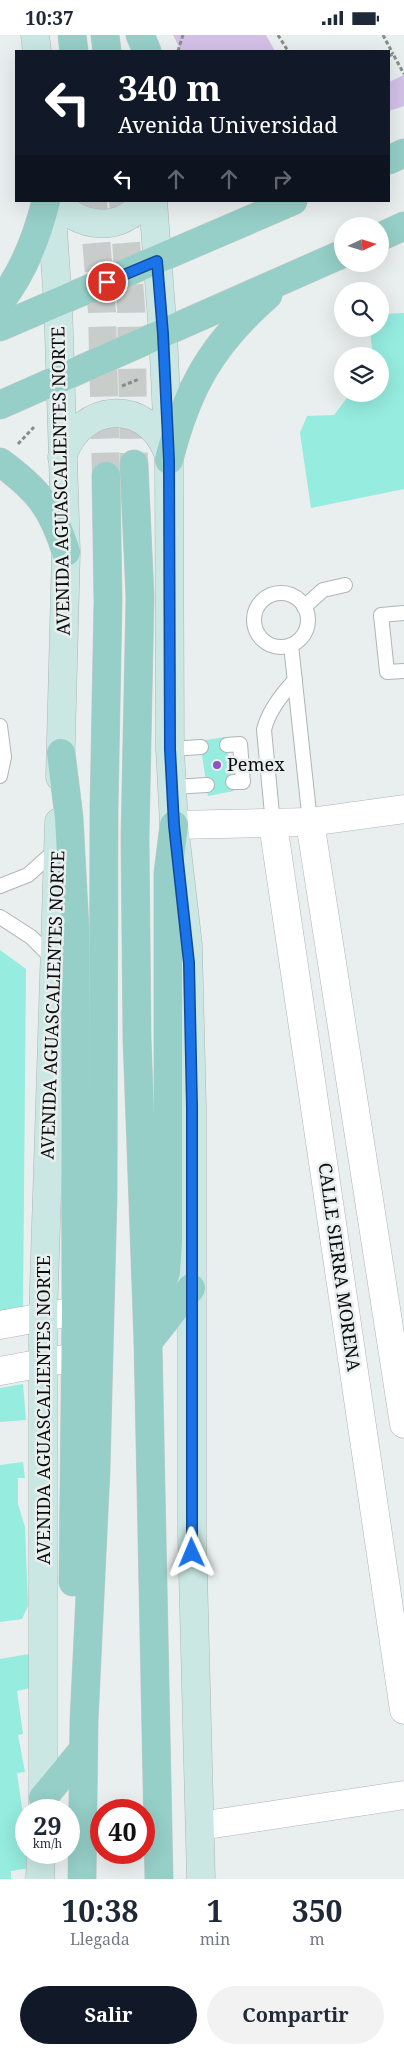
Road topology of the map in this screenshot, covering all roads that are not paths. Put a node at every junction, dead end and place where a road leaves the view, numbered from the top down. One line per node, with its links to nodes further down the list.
1 (35, 35): 6 (street)
2 (72, 35): 7 (main road)
3 (105, 35): 8 (main road)
4 (135, 35): 9 (street)
5 (140, 35): 10 (main road)
6 (37, 50)
7 (74, 50)
8 (107, 50)
9 (137, 50)
10 (147, 50)
11 (404, 153): 12 (main road)
12 (390, 158)
13 (46, 202): 24 (main road)
14 (51, 202): 25 (street, AVENIDA AGUASCALIENTES NORTE)
15 (58, 202): 16 (street)
16 (142, 202)
17 (153, 202): 22 (street)
18 (291, 202): 22 (main road)
19 (404, 226): 20 (main road)
20 (389, 233)
21 (334, 258): 23 (main road)
22 (157, 261): 25 (main road); 27 (street)
23 (295, 276): 27 (main road); 30 (main road)
24 (0, 302)
25 (58, 303): 26 (main road); 28 (street, AVENIDA AGUASCALIENTES NORTE)
26 (0, 327)
27 (163, 334): 28 (main road); 30 (street)
28 (59, 378): 29 (main road); 31 (street, AVENIDA AGUASCALIENTES NORTE)
29 (0, 405)
30 (169, 456): 31 (street); 45 (street)
31 (62, 458): 35 (street, AVENIDA AGUASCALIENTES NORTE)
32 (0, 462): 35 (main road)
33 (134, 464): 61 (main road)
34 (106, 476): 70 (main road)
35 (66, 552): 46 (street, AVENIDA AGUASCALIENTES NORTE)
36 (345, 585): 37 (lane)
37 (304, 607): 39 (lane); 39 (lane)
38 (404, 613): 40 (lane)
39 (291, 645): 41 (lane)
40 (404, 671)
41 (295, 680): 52 (lane); 53 (lane)
42 (0, 726): 47 (lane)
43 (226, 745): 48 (lane)
44 (201, 747): 45 (lane)
45 (170, 749): 50 (street)
46 (61, 753): 55 (street, AVENIDA AGUASCALIENTES NORTE); 60 (main road)
47 (0, 776)
48 (232, 782)
49 (207, 785): 50 (lane)
50 (172, 787): 54 (street)
51 (404, 809): 52 (street)
52 (310, 822): 53 (street); 68 (street)
53 (273, 824): 54 (street); 69 (street, CALLE SIERRA MORENA)
54 (174, 825): 59 (street); 61 (main road)
55 (58, 849): 56 (lane); 58 (street, AVENIDA AGUASCALIENTES NORTE)
56 (0, 886)
57 (0, 917): 58 (lane)
58 (54, 960): 62 (street, AVENIDA AGUASCALIENTES NORTE)
59 (191, 1288): 64 (main road); 75 (street)
60 (76, 1311): 62 (street); 65 (main road)
61 (147, 1314): 64 (main road)
62 (43, 1318): 63 (street); 66 (street, AVENIDA AGUASCALIENTES NORTE)
63 (0, 1325)
64 (148, 1342): 79 (main road)
65 (74, 1357): 66 (street); 70 (main road)
66 (42, 1363): 67 (street); 73 (street, AVENIDA AGUASCALIENTES NORTE)
67 (0, 1371)
68 (404, 1424)
69 (404, 1710)
70 (84, 1721): 71 (main road)
71 (83, 1750): 74 (main road); 78 (main road)
72 (404, 1795): 75 (street)
73 (43, 1799)
74 (47, 1799)
75 (200, 1826): 80 (street)
76 (41, 1864): 77 (street)
77 (40, 1879)
78 (82, 1879)
79 (159, 1879)
80 (201, 1879)

